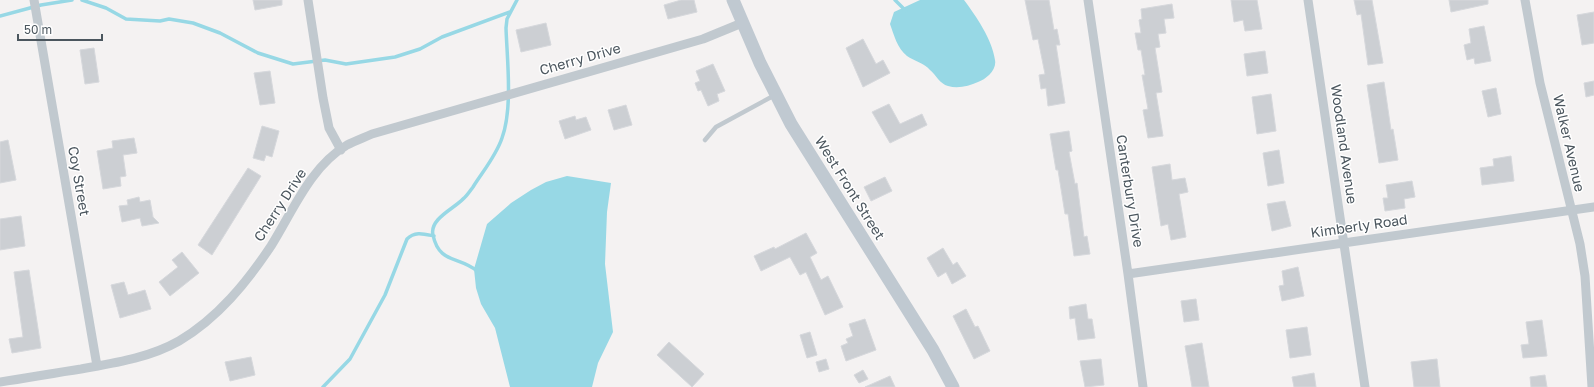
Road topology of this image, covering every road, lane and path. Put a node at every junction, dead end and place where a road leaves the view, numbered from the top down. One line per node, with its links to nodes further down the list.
1 (34, 0): 15 (street, Coy Street)
2 (308, 0): 10 (street)
3 (732, 0): 7 (street, West Front Street)
4 (1088, 0): 14 (street, Canterbury Drive)
5 (1308, 0): 13 (street, Woodland Avenue)
6 (1525, 0): 12 (street, Walker Avenue)
7 (742, 23): 8 (street, West Front Street); 10 (street, Cherry Drive)
8 (775, 96): 9 (lane); 17 (street, West Front Street)
9 (704, 140)
10 (341, 150): 15 (street, Cherry Drive)
11 (1594, 207): 12 (street, Kimberly Road)
12 (1570, 210): 13 (street, Kimberly Road); 20 (street, Walker Avenue)
13 (1344, 242): 14 (street, Kimberly Road); 19 (street, Woodland Avenue)
14 (1128, 274): 18 (street, Canterbury Drive)
15 (97, 366): 16 (street, Cherry Drive)
16 (0, 382)
17 (953, 387)
18 (1143, 387)
19 (1365, 387)
20 (1592, 387)

